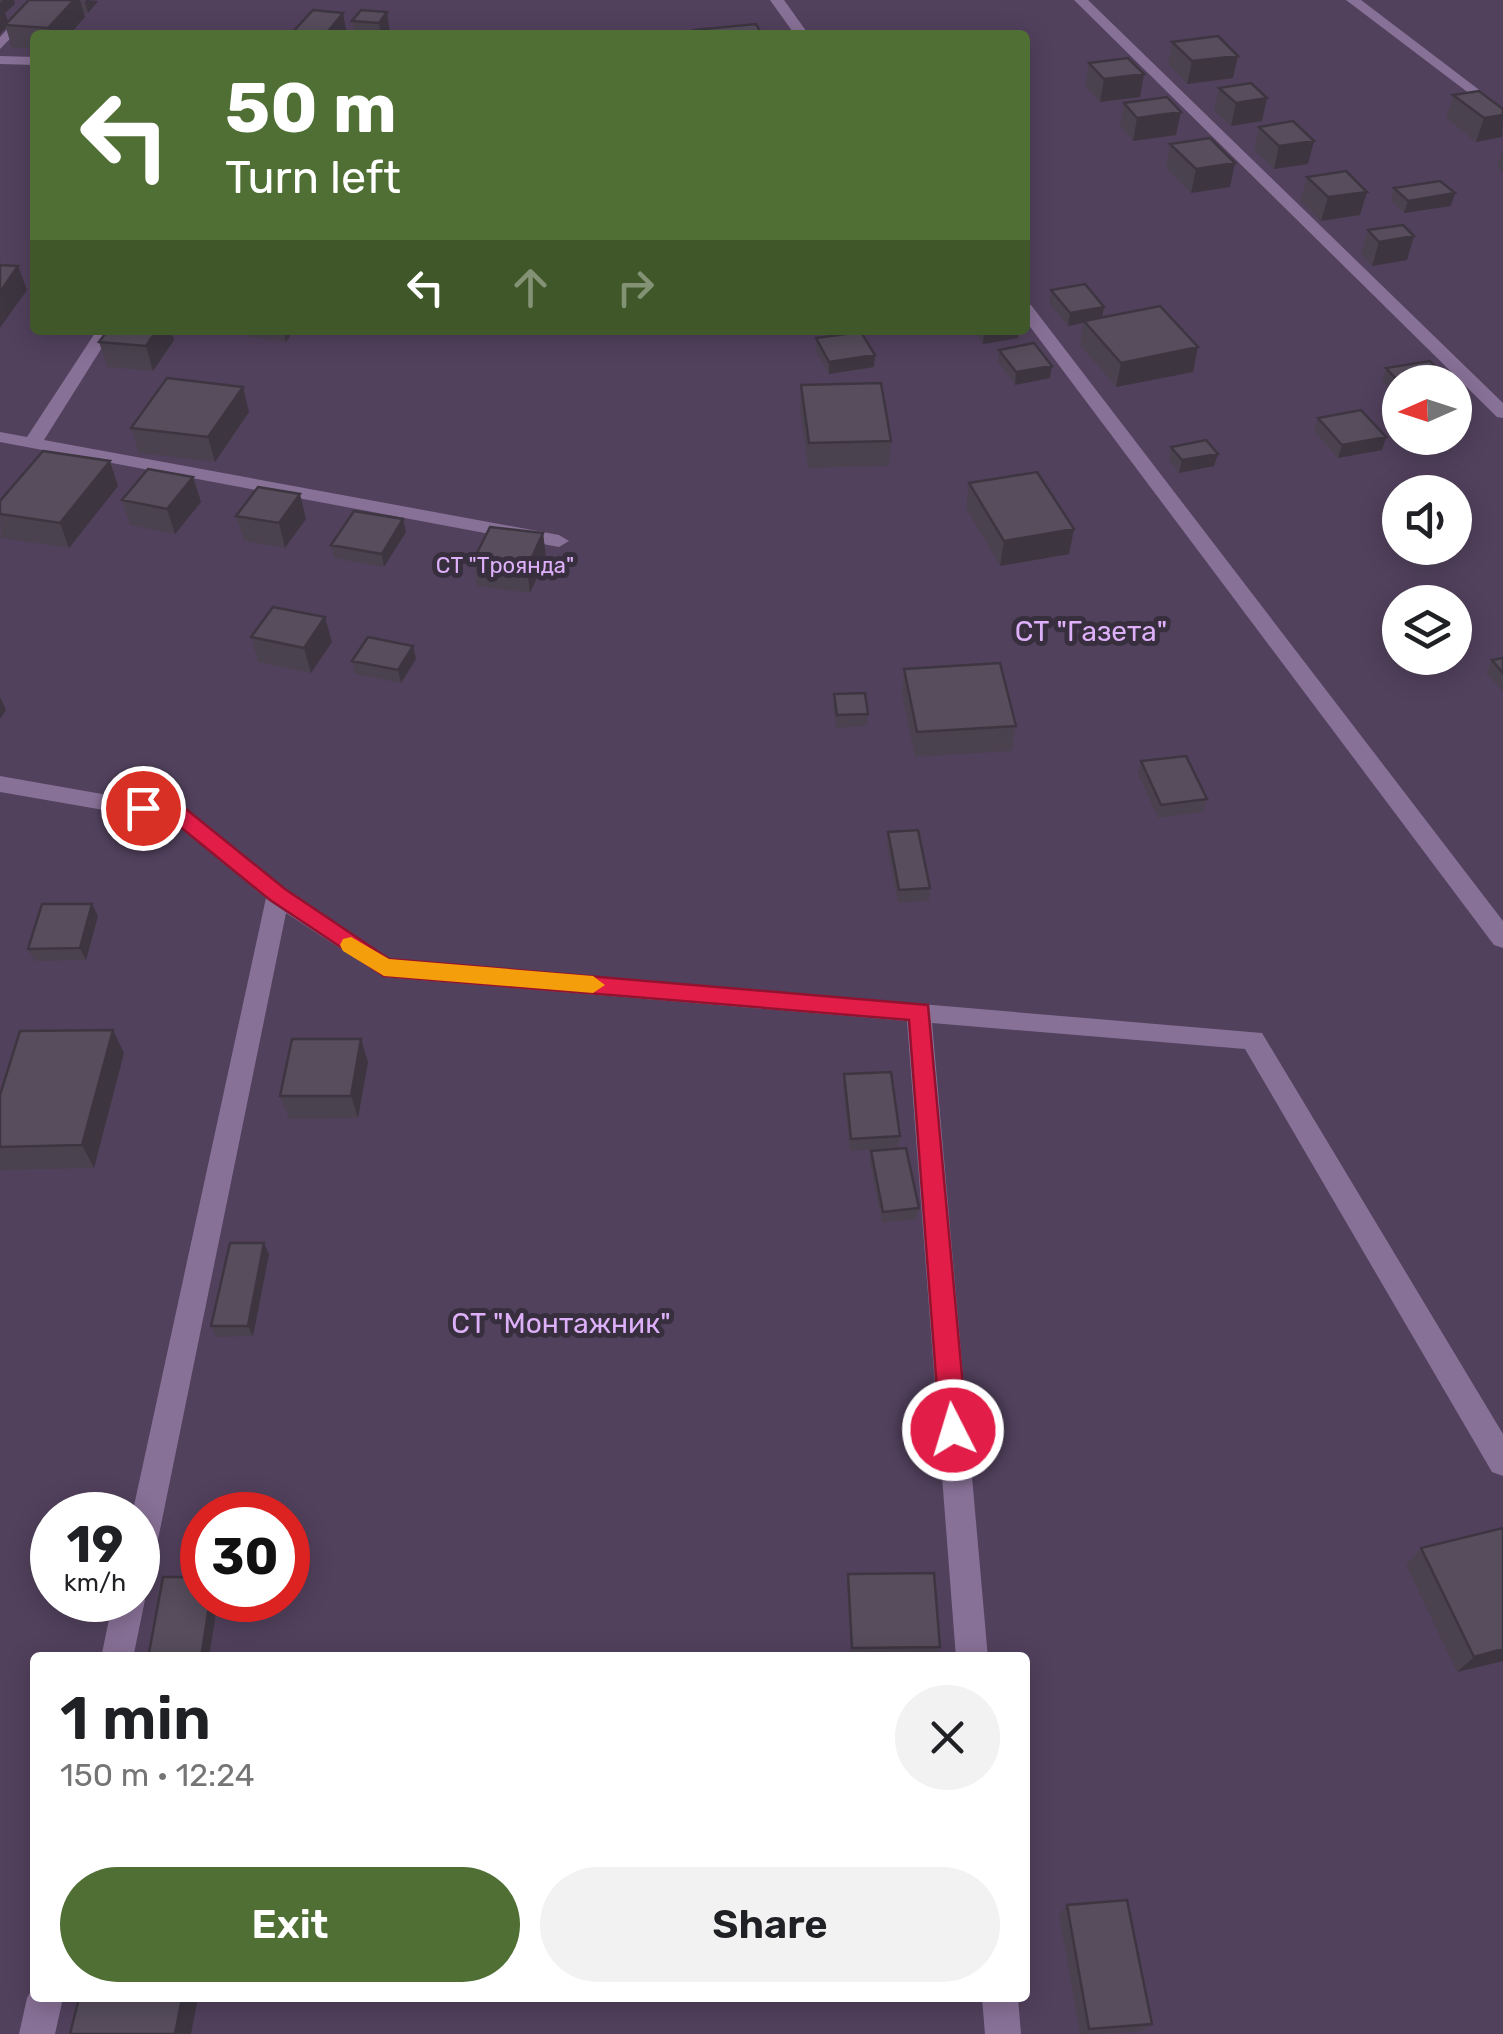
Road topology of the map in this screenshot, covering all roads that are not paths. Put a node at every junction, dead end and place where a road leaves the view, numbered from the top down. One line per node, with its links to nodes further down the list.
1 (41, 0): 6 (street)
2 (777, 0): 5 (street)
3 (1081, 0): 12 (street)
4 (1353, 0): 9 (street)
5 (798, 30)
6 (0, 45)
7 (0, 60): 8 (street)
8 (30, 60)
9 (1503, 115)
10 (1030, 316): 18 (street)
11 (102, 335): 14 (street)
12 (1503, 414)
13 (0, 438): 14 (street)
14 (33, 442): 15 (street)
15 (559, 541)
16 (0, 784): 17 (street)
17 (278, 895): 19 (street); 21 (street)
18 (1503, 939)
19 (920, 1012): 20 (street); 24 (street)
20 (1503, 1462)
21 (152, 1492)
22 (124, 1622): 23 (street)
23 (118, 1652)
24 (972, 1652)
25 (44, 2002): 27 (street)
26 (1000, 2002): 28 (street)
27 (37, 2034)
28 (1002, 2034)

